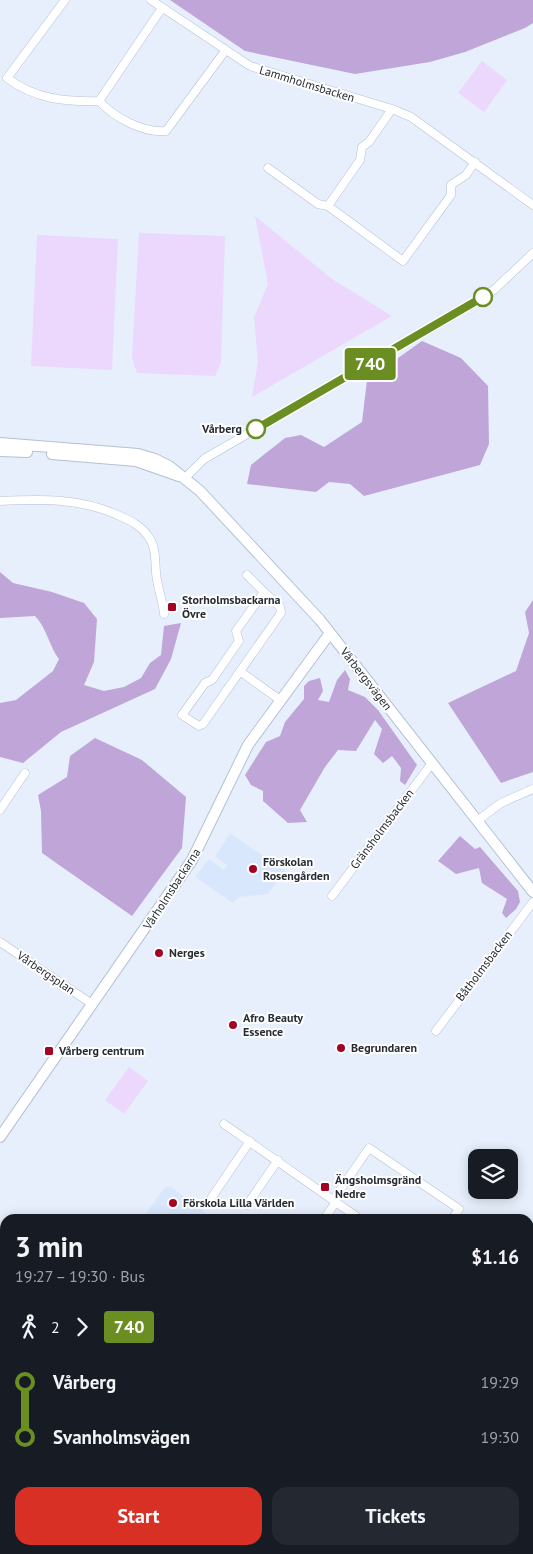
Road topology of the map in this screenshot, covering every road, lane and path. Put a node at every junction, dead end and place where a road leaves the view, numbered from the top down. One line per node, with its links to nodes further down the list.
1 (65, 0): 5 (street)
2 (152, 0): 3 (street, Lammholmsbacken)
3 (162, 8): 4 (street, Lammholmsbacken); 5 (street)
4 (225, 52): 5 (street); 6 (street, Lammholmsbacken)
5 (99, 102)
6 (392, 109): 7 (street, Lammholmsbacken); 10 (street)
7 (475, 162): 9 (street, Lammholmsbacken); 10 (street)
8 (268, 168): 10 (street)
9 (533, 205)
10 (328, 206)
11 (533, 253): 14 (street)
12 (0, 444): 14 (street, Vårbergsvägen)
13 (0, 451): 14 (street, Vårbergsvägen)
14 (185, 478): 19 (street, Vårbergsvägen)
15 (0, 501): 18 (street)
16 (247, 575): 17 (street)
17 (264, 592): 20 (street); 20 (street)
18 (164, 614)
19 (330, 633): 21 (street, Vårholmsbackarna); 22 (street, Vårbergsvägen)
20 (241, 672): 21 (street)
21 (280, 700): 31 (street, Vårholmsbackarna)
22 (432, 763): 26 (street, Vårbergsvägen); 28 (street, Gränsholmsbacken)
23 (25, 773): 25 (street)
24 (533, 789): 26 (street)
25 (0, 810)
26 (477, 822): 27 (street, Vårbergsvägen)
27 (533, 892)
28 (332, 896)
29 (533, 902): 32 (street, Båtholmsbacken)
30 (0, 942): 31 (street, Vårbergsplan)
31 (92, 1004): 34 (street, Vårholmsbackarna)
32 (436, 1031)
33 (224, 1124): 35 (street)
34 (0, 1137)
35 (250, 1141): 36 (street); 37 (street)
36 (278, 1160): 38 (street); 39 (street)
37 (212, 1197)
38 (336, 1202): 40 (street); 41 (street); 42 (street)
39 (246, 1205)
40 (328, 1214)
41 (353, 1214)
42 (456, 1214)

